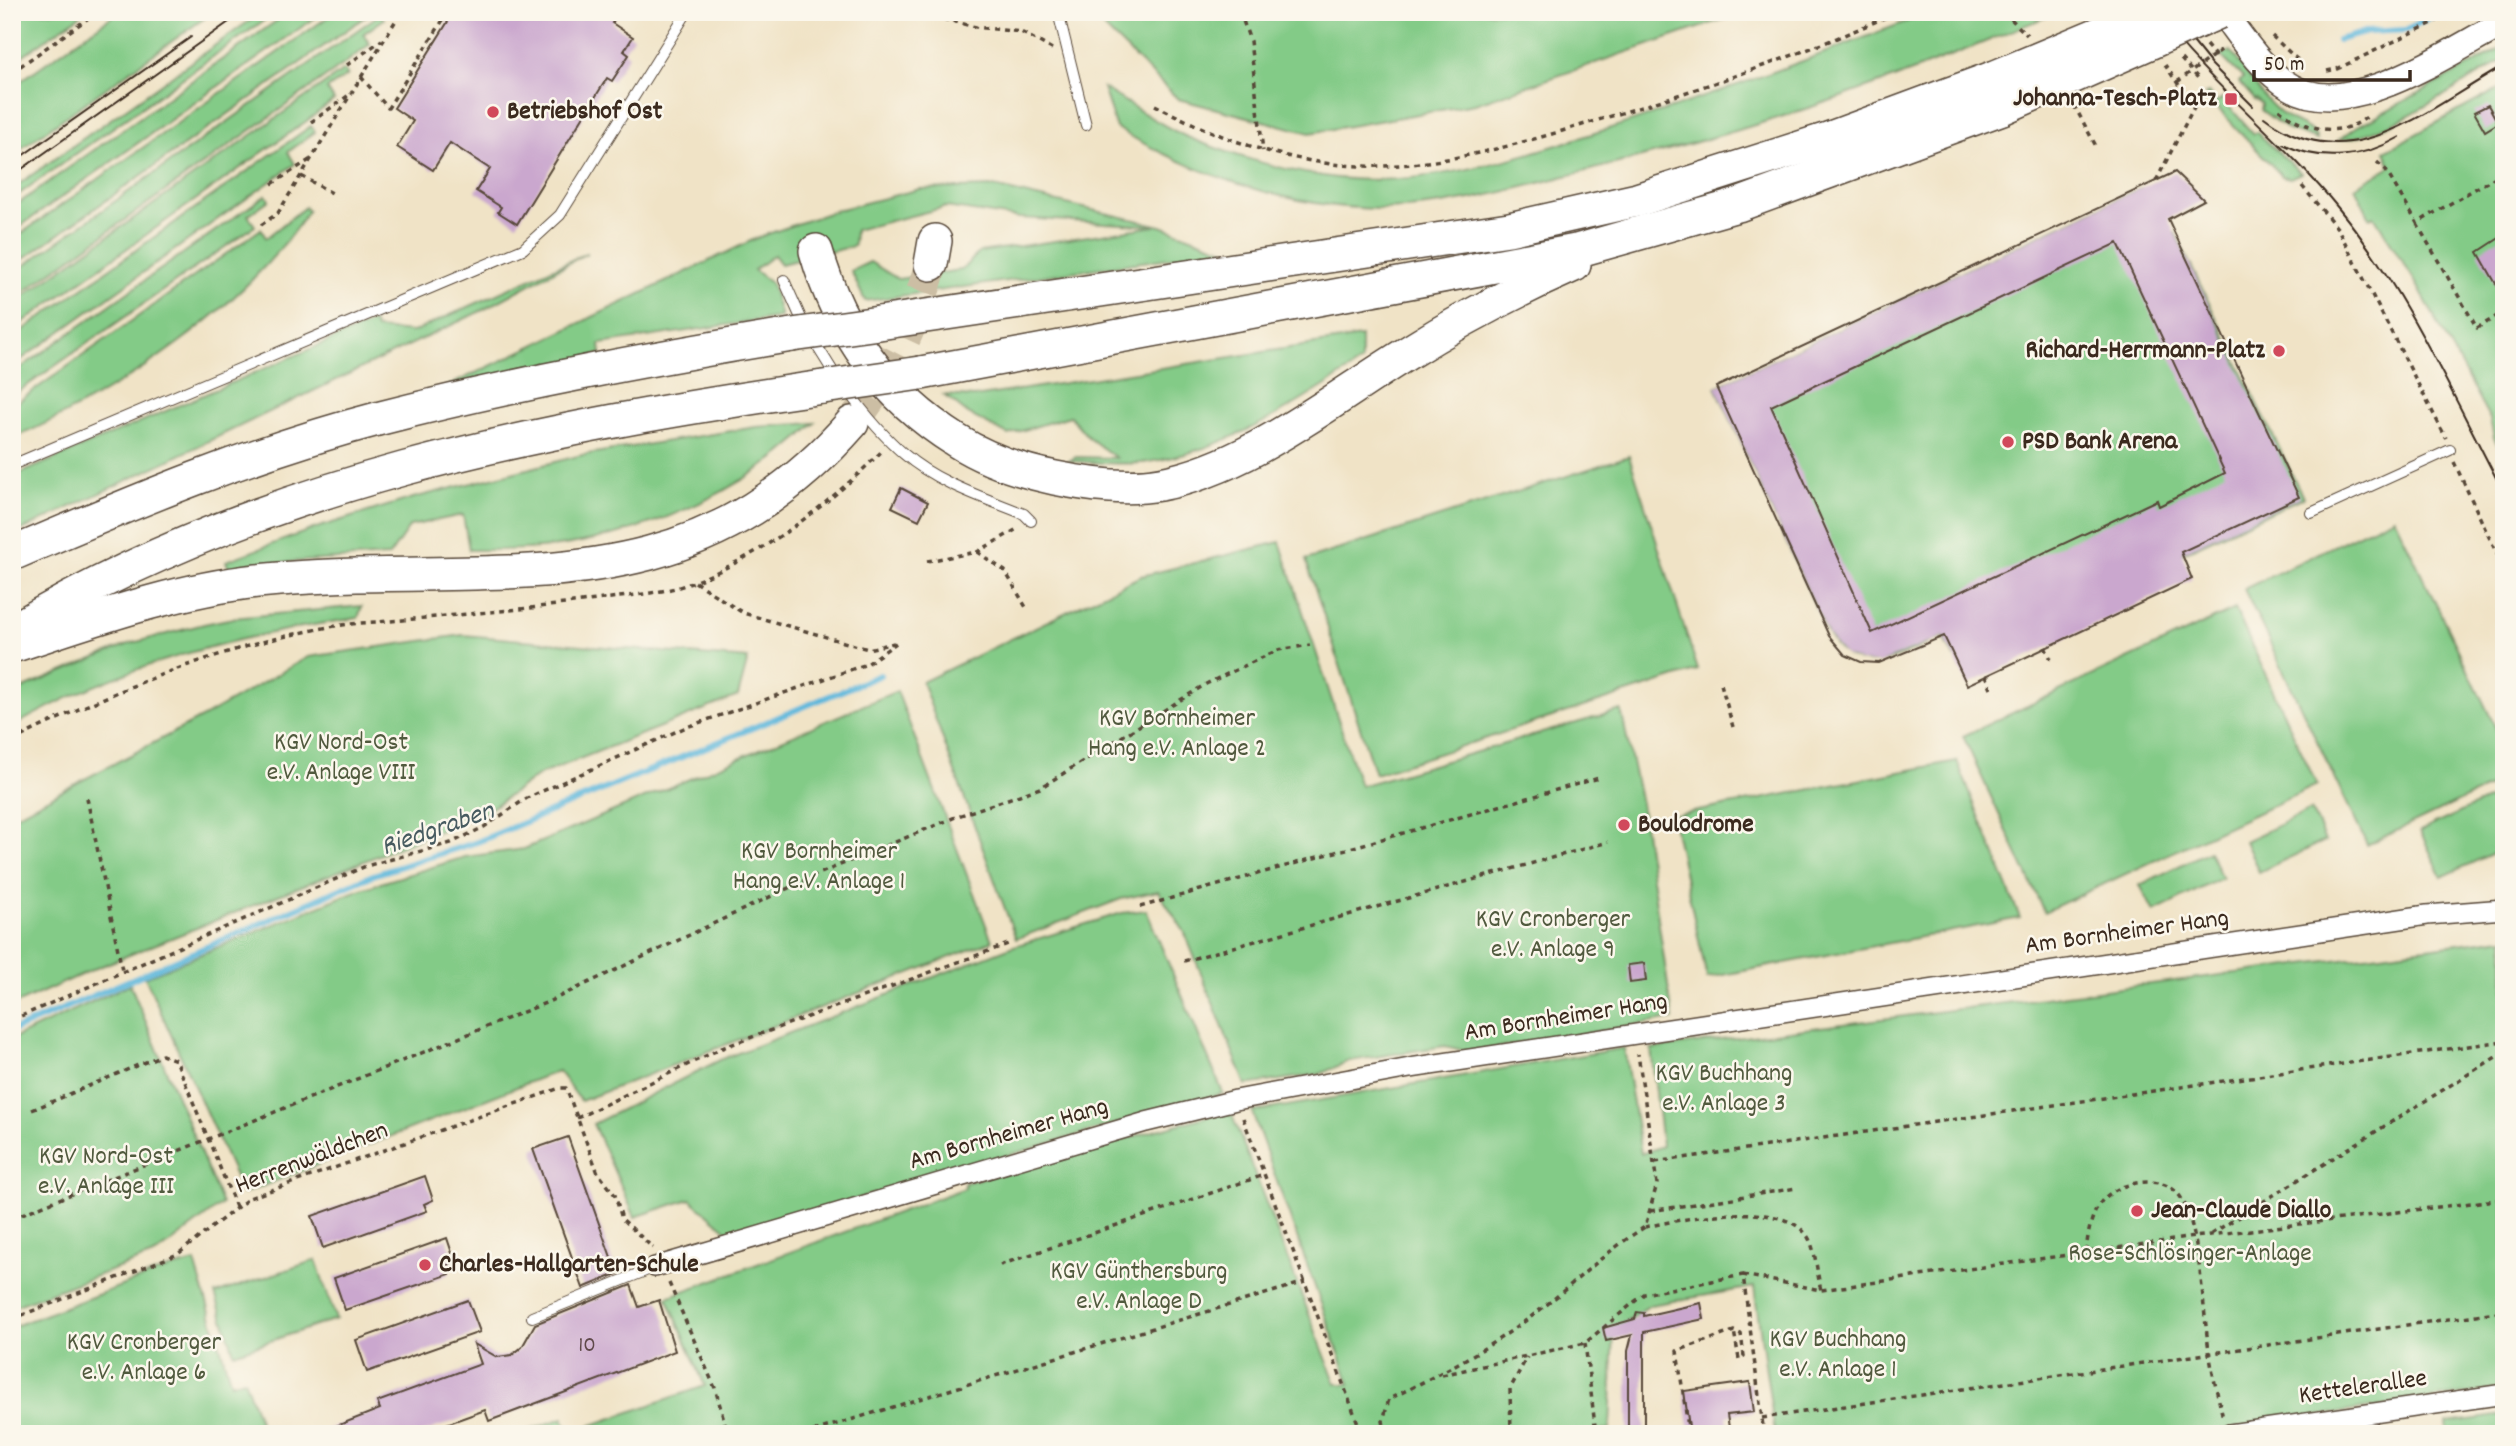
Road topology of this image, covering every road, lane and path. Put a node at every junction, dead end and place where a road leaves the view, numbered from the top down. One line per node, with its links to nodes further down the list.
1 (96, 12): 24 (path)
2 (401, 12): 16 (path)
3 (448, 12): 25 (path)
4 (687, 12): 52 (lane)
5 (914, 12): 18 (path)
6 (1058, 12): 18 (lane)
7 (1240, 12): 34 (path)
8 (1897, 12): 34 (path)
9 (2017, 12): 13 (path)
10 (2151, 12): 28 (highway, bridge)
11 (2220, 12): 14 (main road); 28 (highway, bridge)
12 (2455, 12): 23 (path)
13 (2009, 17)
14 (2504, 23)
15 (2268, 32): 20 (path)
16 (386, 37): 21 (path); 25 (path)
17 (2203, 41): 22 (path)
18 (1072, 60): 33 (lane)
19 (2181, 60): 22 (path)
20 (2298, 62)
21 (347, 65)
22 (2192, 71): 26 (path); 27 (path)
23 (2326, 71)
24 (12, 72)
25 (361, 77): 29 (path)
26 (2198, 78)
27 (2177, 82)
28 (1997, 93): 45 (highway); 56 (highway, bridge)
29 (350, 95): 32 (path); 35 (path)
30 (1156, 105): 34 (path)
31 (2194, 107): 39 (path)
32 (310, 122)
33 (1086, 125)
34 (1263, 151)
35 (312, 158): 38 (path); 40 (path)
36 (2377, 162): 43 (path)
37 (2504, 172): 43 (path)
38 (301, 176): 42 (path); 44 (path)
39 (2156, 181)
40 (272, 184)
41 (2302, 186): 51 (path)
42 (332, 193)
43 (2417, 223): 48 (path)
44 (261, 225)
45 (1644, 234): 46 (highway); 61 (highway, bridge)
46 (816, 251)
47 (784, 280): 50 (lane)
48 (2504, 312)
49 (852, 423): 63 (highway)
50 (891, 441): 54 (lane); 59 (path)
51 (2450, 450): 53 (lane); 58 (path)
52 (12, 465)
53 (2311, 513)
54 (1031, 521): 55 (path)
55 (977, 552): 57 (path); 60 (path)
56 (12, 554)
57 (927, 561)
58 (2504, 569)
59 (695, 582): 70 (path); 78 (path)
60 (1027, 609)
61 (12, 631)
62 (1310, 645): 86 (path)
63 (12, 646)
64 (2045, 647): 65 (path)
65 (2051, 659)
66 (1986, 675): 68 (path)
67 (1721, 684): 69 (path)
68 (1991, 688)
69 (1733, 727)
70 (12, 741)
71 (1599, 778): 74 (path)
72 (87, 798): 78 (path)
73 (1608, 842): 77 (path)
74 (1140, 907)
75 (2504, 909): 80 (street, Am Bornheimer Hang)
76 (1008, 944): 85 (path)
77 (1184, 961)
78 (122, 970): 79 (path)
79 (12, 1020)
80 (1635, 1035): 83 (street, Am Bornheimer Hang); 87 (path)
81 (2504, 1041): 87 (path)
82 (2504, 1052): 95 (path)
83 (1236, 1100): 88 (path); 98 (street, Am Bornheimer Hang)
84 (32, 1110): 86 (path)
85 (577, 1118): 91 (path, Herrenwäldchen); 98 (path)
86 (208, 1137): 91 (path); 93 (path)
87 (1655, 1162): 92 (path)
88 (1264, 1175): 99 (path); 101 (path)
89 (1797, 1188): 92 (path)
90 (2504, 1199): 95 (path)
91 (236, 1207): 105 (path, Herrenwäldchen)
92 (1650, 1212): 94 (path)
93 (12, 1218)
94 (1646, 1227): 102 (path); 112 (path)
95 (2209, 1235): 96 (path)
96 (2193, 1237): 97 (path); 97 (path); 110 (path)
97 (2086, 1252): 102 (path)
98 (660, 1265): 104 (lane); 116 (path)
99 (1000, 1265)
100 (1743, 1275): 102 (path); 107 (path); 108 (path)
101 (1305, 1282): 117 (path); 118 (path)
102 (1821, 1290)
103 (2504, 1311): 110 (path)
104 (532, 1317)
105 (12, 1319)
106 (1734, 1331): 109 (path); 109 (path); 122 (path)
107 (1585, 1343): 111 (path); 121 (path)
108 (1752, 1344): 109 (path); 114 (path)
109 (1743, 1345)
110 (2209, 1352): 114 (path); 115 (path)
111 (1527, 1357): 112 (path); 120 (path)
112 (1437, 1376): 119 (path)
113 (2504, 1394): 115 (street, Kettelerallee)
114 (1762, 1418): 123 (path)
115 (2227, 1429)
116 (728, 1434)
117 (804, 1434)
118 (1363, 1434)
119 (1386, 1434)
120 (1511, 1434)
121 (1596, 1434)
122 (1689, 1434)
123 (1764, 1434)

